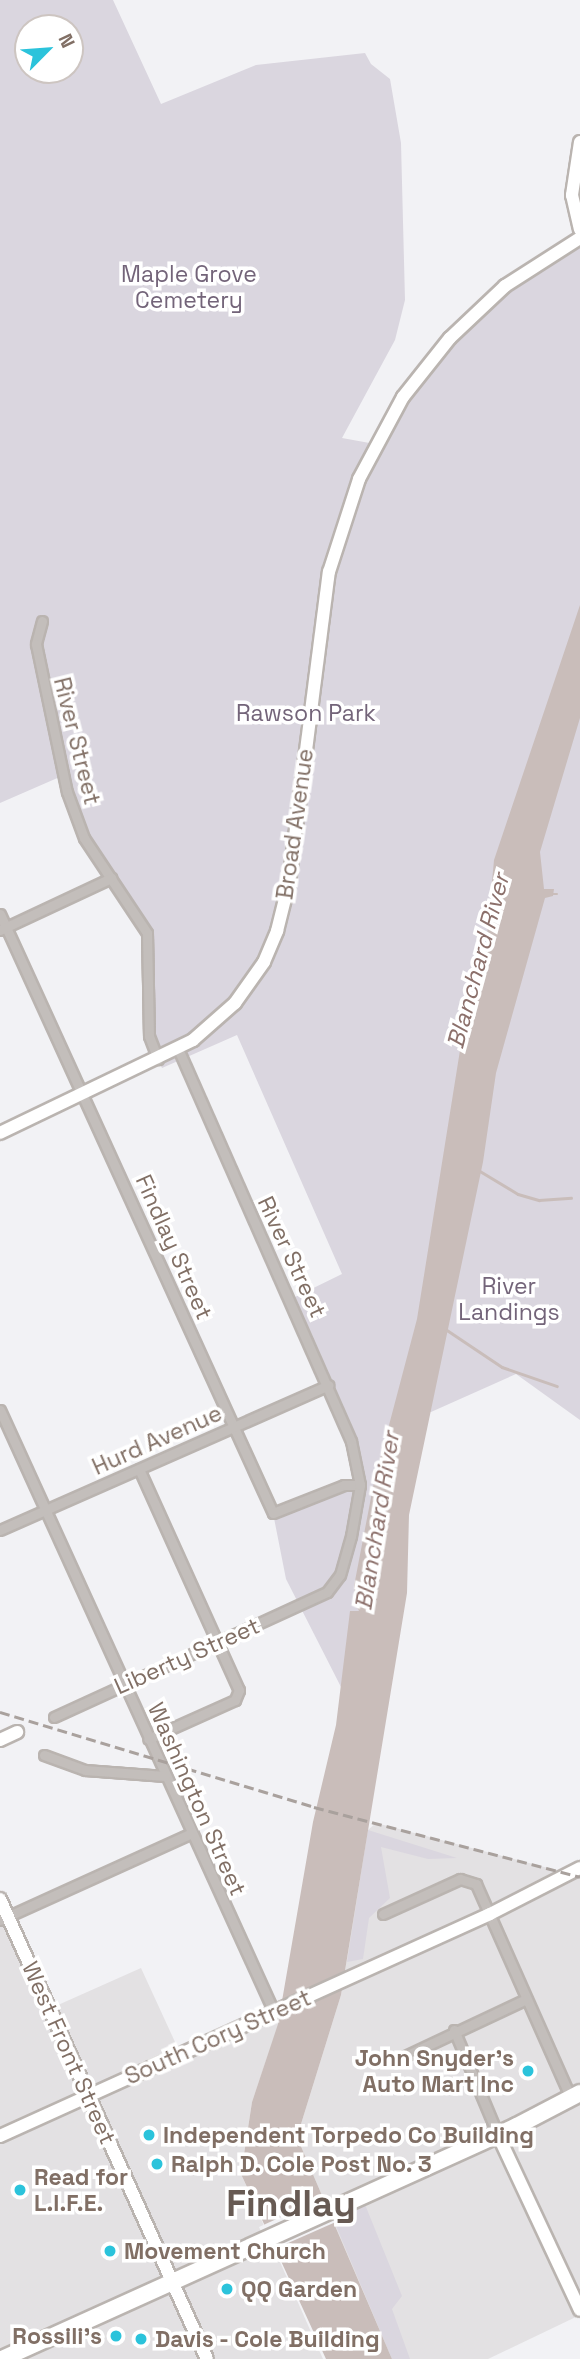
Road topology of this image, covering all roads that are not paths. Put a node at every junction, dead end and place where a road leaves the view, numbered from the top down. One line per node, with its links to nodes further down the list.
1 (580, 142): 2 (street)
2 (580, 229)
3 (580, 238): 8 (street, Broad Avenue)
4 (42, 621): 5 (street, River Street)
5 (111, 878): 7 (street); 9 (street, River Street)
6 (0, 914): 7 (street, Findlay Street)
7 (3, 928): 10 (street, Findlay Street)
8 (178, 1048): 9 (street, Broad Avenue); 12 (street, River Street)
9 (158, 1059): 10 (street, Broad Avenue)
10 (83, 1095): 11 (street, Broad Avenue); 14 (street, Findlay Street)
11 (0, 1133)
12 (328, 1385): 14 (street, Hurd Avenue); 16 (street, River Street)
13 (0, 1410): 17 (street, Washington Street)
14 (234, 1427): 15 (street, Hurd Avenue); 16 (street, Findlay Street)
15 (139, 1469): 17 (street, Hurd Avenue); 19 (street)
16 (360, 1485): 19 (street, Liberty Street)
17 (45, 1510): 18 (street, Hurd Avenue); 20 (street, Washington Street)
18 (0, 1530)
19 (217, 1642): 20 (street, Liberty Street); 23 (street)
20 (125, 1685): 21 (street, Liberty Street); 23 (street, Washington Street)
21 (54, 1717)
22 (17, 1732): 24 (street)
23 (148, 1739): 26 (street, Washington Street)
24 (0, 1740)
25 (44, 1755): 26 (street)
26 (165, 1776): 27 (street, Washington Street)
27 (192, 1833): 32 (street); 34 (street, Washington Street)
28 (580, 1868): 31 (street, South Cory Street)
29 (0, 1899): 32 (street, West Front Street)
30 (383, 1914): 31 (street)
31 (490, 1914): 33 (street); 34 (street, South Cory Street)
32 (4, 1919): 38 (street, West Front Street)
33 (526, 2000): 35 (street); 37 (street)
34 (274, 2012): 38 (street, South Cory Street)
35 (454, 2030): 36 (street); 39 (street)
36 (403, 2057)
37 (576, 2095): 39 (highway)
38 (89, 2096): 40 (street, South Cory Street); 41 (street, West Front Street)
39 (498, 2135): 41 (highway); 42 (street)
40 (0, 2136)
41 (173, 2283): 43 (highway); 44 (street, West Front Street)
42 (580, 2310)
43 (2, 2359)
44 (207, 2359)

